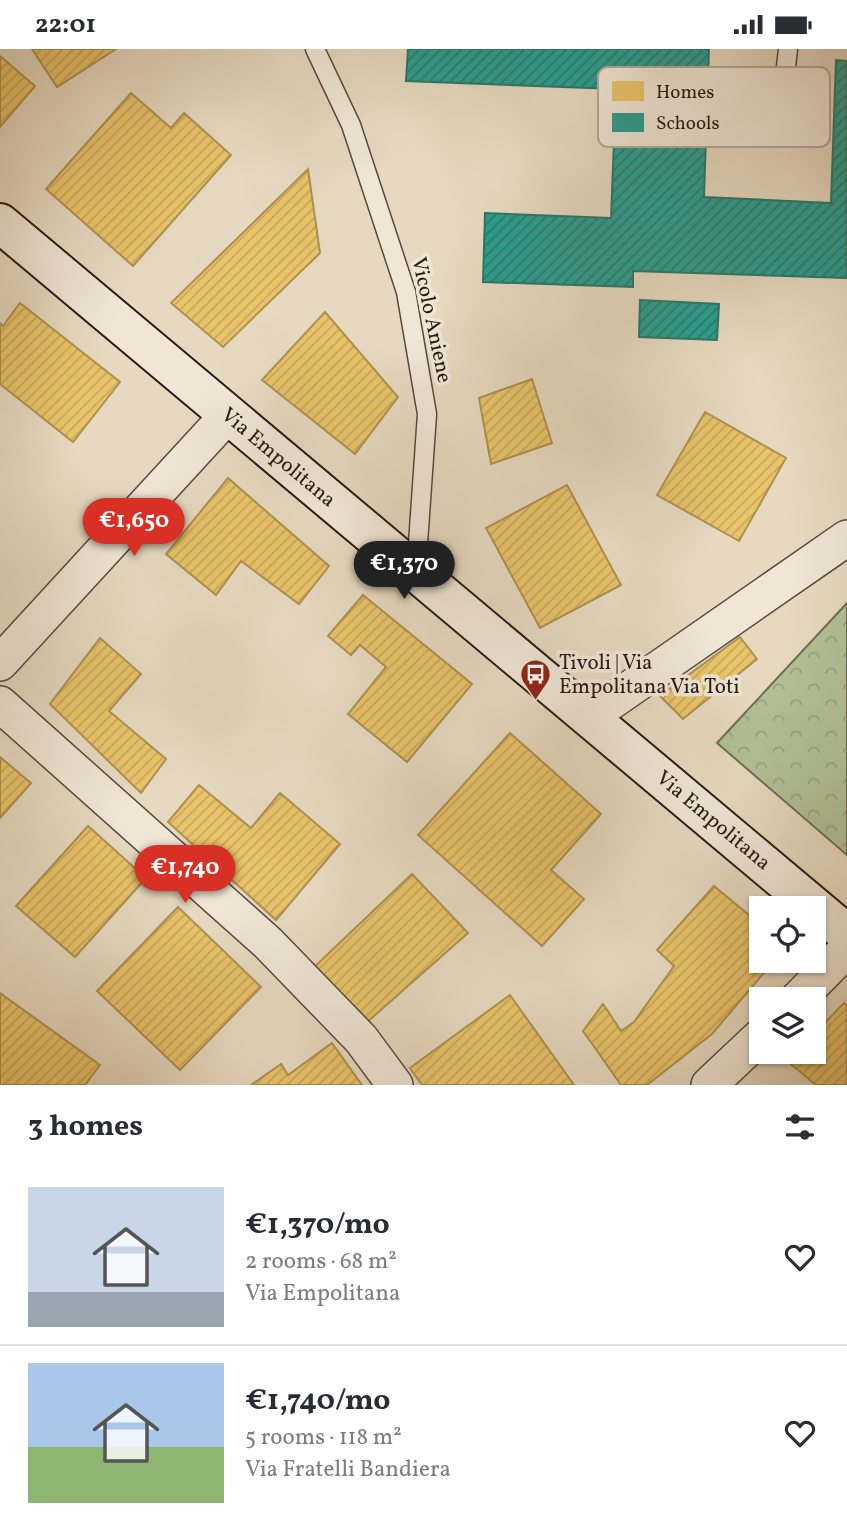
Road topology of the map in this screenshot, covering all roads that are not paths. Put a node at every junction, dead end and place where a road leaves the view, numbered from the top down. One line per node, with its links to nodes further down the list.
1 (315, 49): 7 (lane, Vicolo Aniene)
2 (788, 49): 3 (lane)
3 (786, 67)
4 (0, 223): 5 (main road, Via Empolitana)
5 (227, 416): 7 (main road, Via Empolitana); 8 (street)
6 (847, 538): 10 (street)
7 (416, 572): 10 (main road, Via Empolitana)
8 (0, 663)
9 (0, 704): 15 (street)
10 (589, 717): 11 (main road, Via Empolitana)
11 (847, 934)
12 (847, 949): 13 (street)
13 (809, 987)
14 (749, 1047): 16 (street)
15 (395, 1085)
16 (709, 1085)

